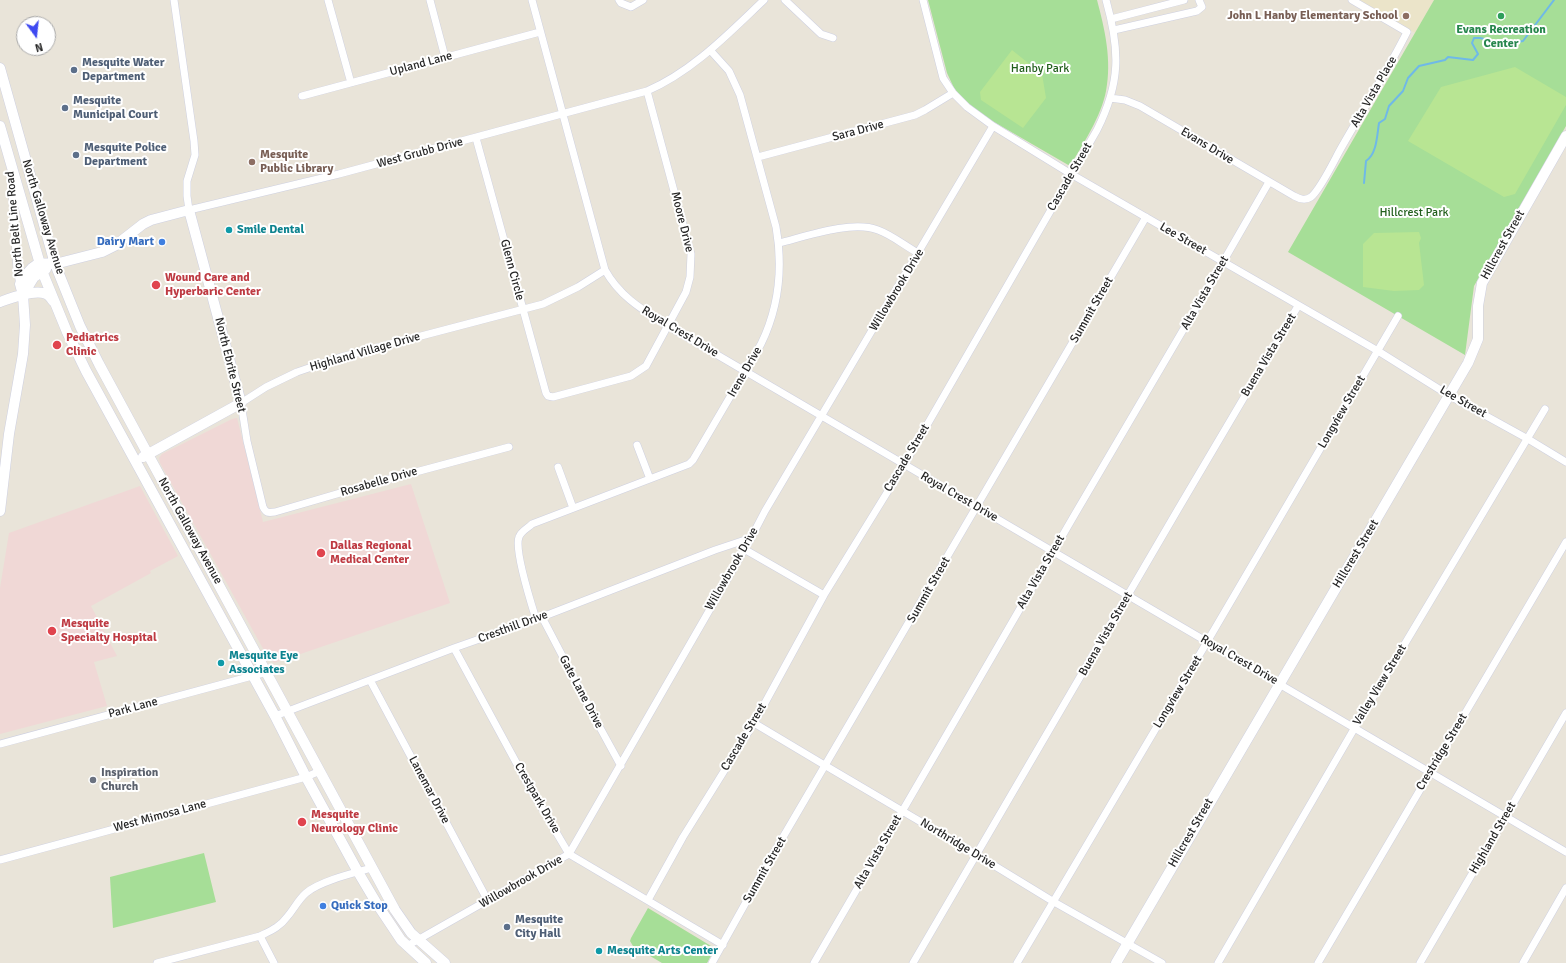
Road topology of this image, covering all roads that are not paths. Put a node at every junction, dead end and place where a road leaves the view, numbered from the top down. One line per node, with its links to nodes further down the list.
1 (174, 0): 36 (street, North Ebrite Street)
2 (328, 0): 21 (street)
3 (430, 0): 19 (street)
4 (532, 0): 16 (street, Royal Crest Drive)
5 (619, 0): 6 (street)
6 (643, 0)
7 (764, 0): 18 (street, West Grubb Drive)
8 (785, 0): 17 (street)
9 (923, 0): 23 (street, Lee Street)
10 (1106, 0): 14 (street, Cascade Street)
11 (1184, 0): 14 (street)
12 (1198, 0): 15 (street)
13 (1352, 0): 35 (street, Alta Vista Place)
14 (1111, 19): 15 (street, Cascade Street)
15 (1114, 30): 25 (street, Cascade Street)
16 (540, 32): 19 (street, Upland Lane); 26 (street, Royal Crest Drive)
17 (833, 38)
18 (710, 50): 22 (street, West Grubb Drive); 31 (street, Irene Drive)
19 (445, 58): 21 (street, Upland Lane)
20 (0, 71): 41 (main road, North Galloway Avenue)
21 (351, 83): 24 (street, Upland Lane)
22 (647, 91): 26 (street, West Grubb Drive); 51 (street, Moore Drive)
23 (953, 93): 28 (street, Lee Street); 31 (street, Sara Drive)
24 (302, 96)
25 (1110, 98): 33 (street, Cascade Street); 34 (street, Evans Drive)
26 (563, 114): 30 (street, West Grubb Drive); 43 (street, Royal Crest Drive)
27 (0, 126): 32 (main road, North Galloway Avenue)
28 (993, 126): 33 (street, Lee Street); 39 (street, Willowbrook Drive)
29 (1566, 136): 57 (main road, Hillcrest Street)
30 (476, 138): 36 (street, West Grubb Drive); 49 (street, Glenn Circle)
31 (758, 157): 38 (street, Irene Drive)
32 (10, 165): 42 (main road, North Galloway Avenue); 44 (street, North Belt Line Road)
33 (1071, 174): 37 (street, Lee Street); 69 (street, Cascade Street)
34 (1269, 182): 35 (street, Evans Drive); 40 (street, Alta Vista Street)
35 (1302, 200)
36 (189, 210): 41 (main road, West Grubb Drive); 59 (main road, North Ebrite Street)
37 (1146, 217): 40 (street, Lee Street); 75 (street, Summit Street)
38 (779, 243): 39 (street); 55 (street, Irene Drive)
39 (918, 254): 62 (street, Willowbrook Drive)
40 (1223, 262): 48 (street, Lee Street); 81 (street, Alta Vista Street)
41 (55, 264): 42 (main road, West Grubb Drive); 52 (main road, North Galloway Avenue)
42 (40, 267): 44 (main road); 45 (main road); 47 (main road, North Galloway Avenue)
43 (605, 270): 49 (street, Highland Village Drive); 51 (street, Royal Crest Drive)
44 (20, 284): 45 (main road)
45 (23, 295): 46 (main road); 47 (main road); 77 (main road)
46 (0, 302)
47 (56, 306): 54 (main road, North Galloway Avenue)
48 (1298, 306): 53 (street, Lee Street); 84 (street, Buena Vista Street)
49 (522, 309): 58 (street, Glenn Circle); 59 (street, Highland Village Drive)
50 (1398, 316): 53 (street, Longview Street)
51 (668, 326): 55 (street, Royal Crest Drive); 58 (street, Moore Drive)
52 (91, 348): 54 (main road); 61 (main road, North Galloway Avenue)
53 (1378, 351): 57 (street, Lee Street); 87 (street, Longview Street)
54 (78, 355): 56 (main road, North Galloway Avenue)
55 (745, 371): 62 (street, Royal Crest Drive); 71 (street, Irene Drive)
56 (97, 393): 61 (main road); 67 (main road, North Galloway Avenue)
57 (1450, 396): 63 (street, Lee Street); 93 (main road, Hillcrest Street)
58 (554, 397)
59 (241, 403): 66 (main road, Highland Village Drive); 73 (street, North Ebrite Street)
60 (1545, 409): 63 (street, Valley View Street)
61 (125, 413): 66 (main road, North Galloway Avenue)
62 (822, 416): 69 (street, Royal Crest Drive); 78 (street, Willowbrook Drive)
63 (1528, 439): 68 (street, Lee Street); 98 (street, Valley View Street)
64 (637, 445): 71 (street)
65 (509, 447): 73 (street, Rosabelle Drive)
66 (147, 454): 67 (main road, Highland Village Drive); 74 (main road, North Galloway Avenue)
67 (136, 461): 72 (main road, North Galloway Avenue)
68 (1566, 462)
69 (904, 464): 75 (street, Royal Crest Drive); 83 (street, Cascade Street)
70 (558, 467): 76 (street)
71 (650, 479): 76 (street, Irene Drive)
72 (153, 492): 74 (main road); 88 (main road, North Galloway Avenue)
73 (260, 495)
74 (174, 502): 86 (main road, North Galloway Avenue)
75 (977, 507): 81 (street, Royal Crest Drive); 101 (street, Summit Street)
76 (573, 508): 82 (street, Irene Drive)
77 (0, 511)
78 (751, 538): 80 (street, Willowbrook Drive); 85 (street, Cresthill Drive)
79 (1566, 542): 103 (street, Crestridge Street)
80 (744, 549): 83 (street); 100 (street, Willowbrook Drive)
81 (1053, 552): 84 (street, Royal Crest Drive); 105 (street, Alta Vista Street)
82 (526, 586): 85 (street, Gate Lane Drive)
83 (824, 595): 97 (street, Cascade Street)
84 (1128, 596): 87 (street, Royal Crest Drive); 109 (street, Buena Vista Street)
85 (539, 618): 89 (street, Cresthill Drive); 100 (street, Gate Lane Drive)
86 (247, 637): 88 (main road); 90 (main road, North Galloway Avenue)
87 (1208, 642): 93 (street, Royal Crest Drive); 116 (street, Longview Street)
88 (235, 643): 91 (main road, North Galloway Avenue)
89 (454, 648): 92 (street, Cresthill Drive); 108 (street, Crestpark Drive)
90 (267, 672): 91 (street, Park Lane); 94 (main road, North Galloway Avenue)
91 (253, 675): 96 (main road, North Galloway Avenue); 99 (street, Park Lane)
92 (370, 680): 94 (street, Cresthill Drive); 115 (street, Lanemar Drive)
93 (1279, 684): 98 (street, Royal Crest Drive); 119 (main road, Hillcrest Street)
94 (288, 711): 96 (street, Cresthill Drive); 102 (main road, North Galloway Avenue)
95 (1566, 713): 106 (street, Highland Street)
96 (275, 716): 104 (main road, North Galloway Avenue)
97 (754, 723): 101 (street, Northridge Drive); 114 (street, Cascade Street)
98 (1354, 729): 103 (street, Royal Crest Drive); 132 (street, Valley View Street)
99 (0, 744)
100 (621, 766): 108 (street, Willowbrook Drive)
101 (826, 766): 105 (street, Northridge Drive); 120 (street, Summit Street)
102 (320, 771): 104 (street, West Mimosa Lane); 111 (main road, North Galloway Avenue)
103 (1430, 773): 106 (street, Royal Crest Drive); 133 (street, Crestridge Street)
104 (306, 778): 110 (street, West Mimosa Lane); 112 (main road, North Galloway Avenue)
105 (902, 811): 109 (street, Northridge Drive); 127 (street, Alta Vista Street)
106 (1506, 817): 107 (street, Royal Crest Drive); 134 (street, Highland Street)
107 (1566, 852)
108 (569, 854): 114 (street, Crestpark Drive); 115 (street, Willowbrook Drive)
109 (977, 855): 116 (street, Northridge Drive); 128 (street, Buena Vista Street)
110 (0, 860)
111 (372, 868): 112 (street); 118 (main road, North Galloway Avenue)
112 (358, 872): 117 (street); 121 (main road, North Galloway Avenue)
113 (1566, 888): 135 (street)
114 (648, 900): 120 (street, Crestpark Drive)
115 (488, 901): 118 (street, Willowbrook Drive)
116 (1054, 902): 119 (street, Northridge Drive); 129 (street, Longview Street)
117 (260, 936): 122 (street); 123 (street)
118 (417, 939): 121 (street, Willowbrook Drive); 125 (main road, North Galloway Avenue)
119 (1127, 943): 130 (main road, Hillcrest Street); 131 (street, Northridge Drive)
120 (723, 945): 126 (street, Summit Street)
121 (407, 946): 124 (main road, North Galloway Avenue)
122 (157, 963)
123 (274, 963)
124 (426, 963)
125 (445, 963)
126 (712, 963)
127 (814, 963)
128 (913, 963)
129 (1017, 963)
130 (1116, 963)
131 (1162, 963)
132 (1218, 963)
133 (1318, 963)
134 (1420, 963)
135 (1523, 963)

